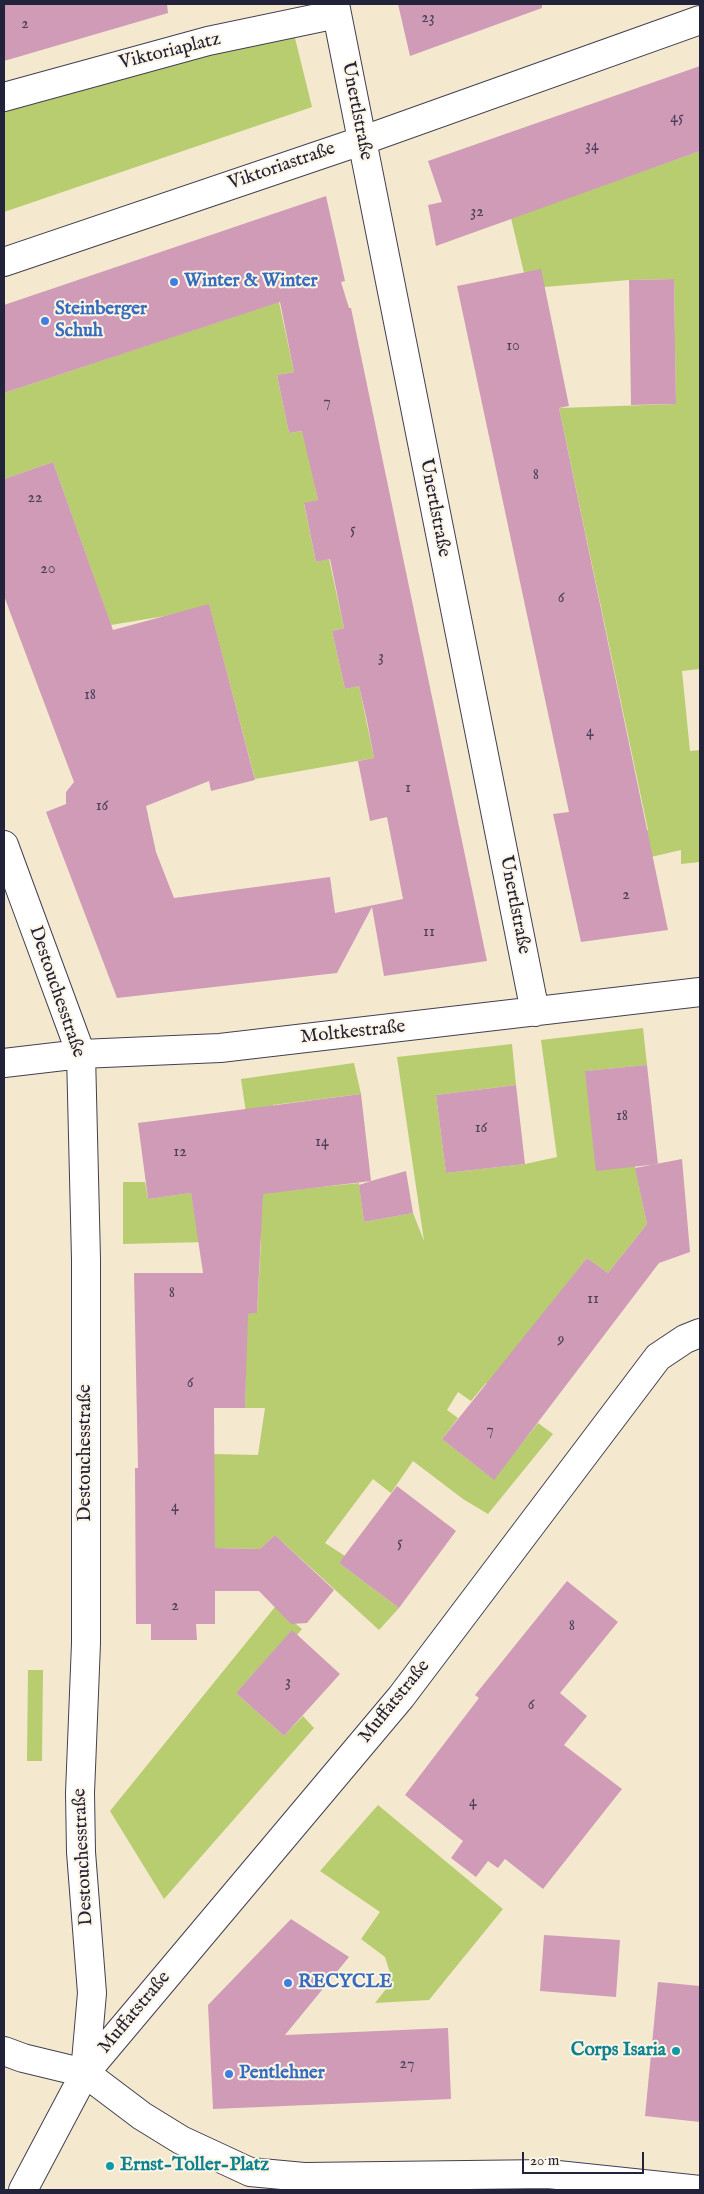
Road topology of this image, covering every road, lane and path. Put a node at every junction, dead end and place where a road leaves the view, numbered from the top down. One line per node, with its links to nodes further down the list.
1 (336, 9): 3 (street, Viktoriaplatz); 4 (street, Unertlstraße)
2 (700, 20): 4 (street, Viktoriastraße)
3 (4, 97)
4 (361, 140): 5 (street, Viktoriastraße); 8 (street, Unertlstraße)
5 (4, 262)
6 (4, 846): 9 (street, Destouchesstraße)
7 (700, 992): 8 (street, Moltkestraße)
8 (535, 1012): 9 (street, Moltkestraße)
9 (81, 1054): 10 (street, Moltkestraße); 13 (street, Destouchesstraße)
10 (4, 1063)
11 (700, 1333): 13 (street, Muffatstraße)
12 (4, 2050): 13 (street)
13 (85, 2073): 14 (street); 15 (street)
14 (23, 2190)
15 (700, 2190)

